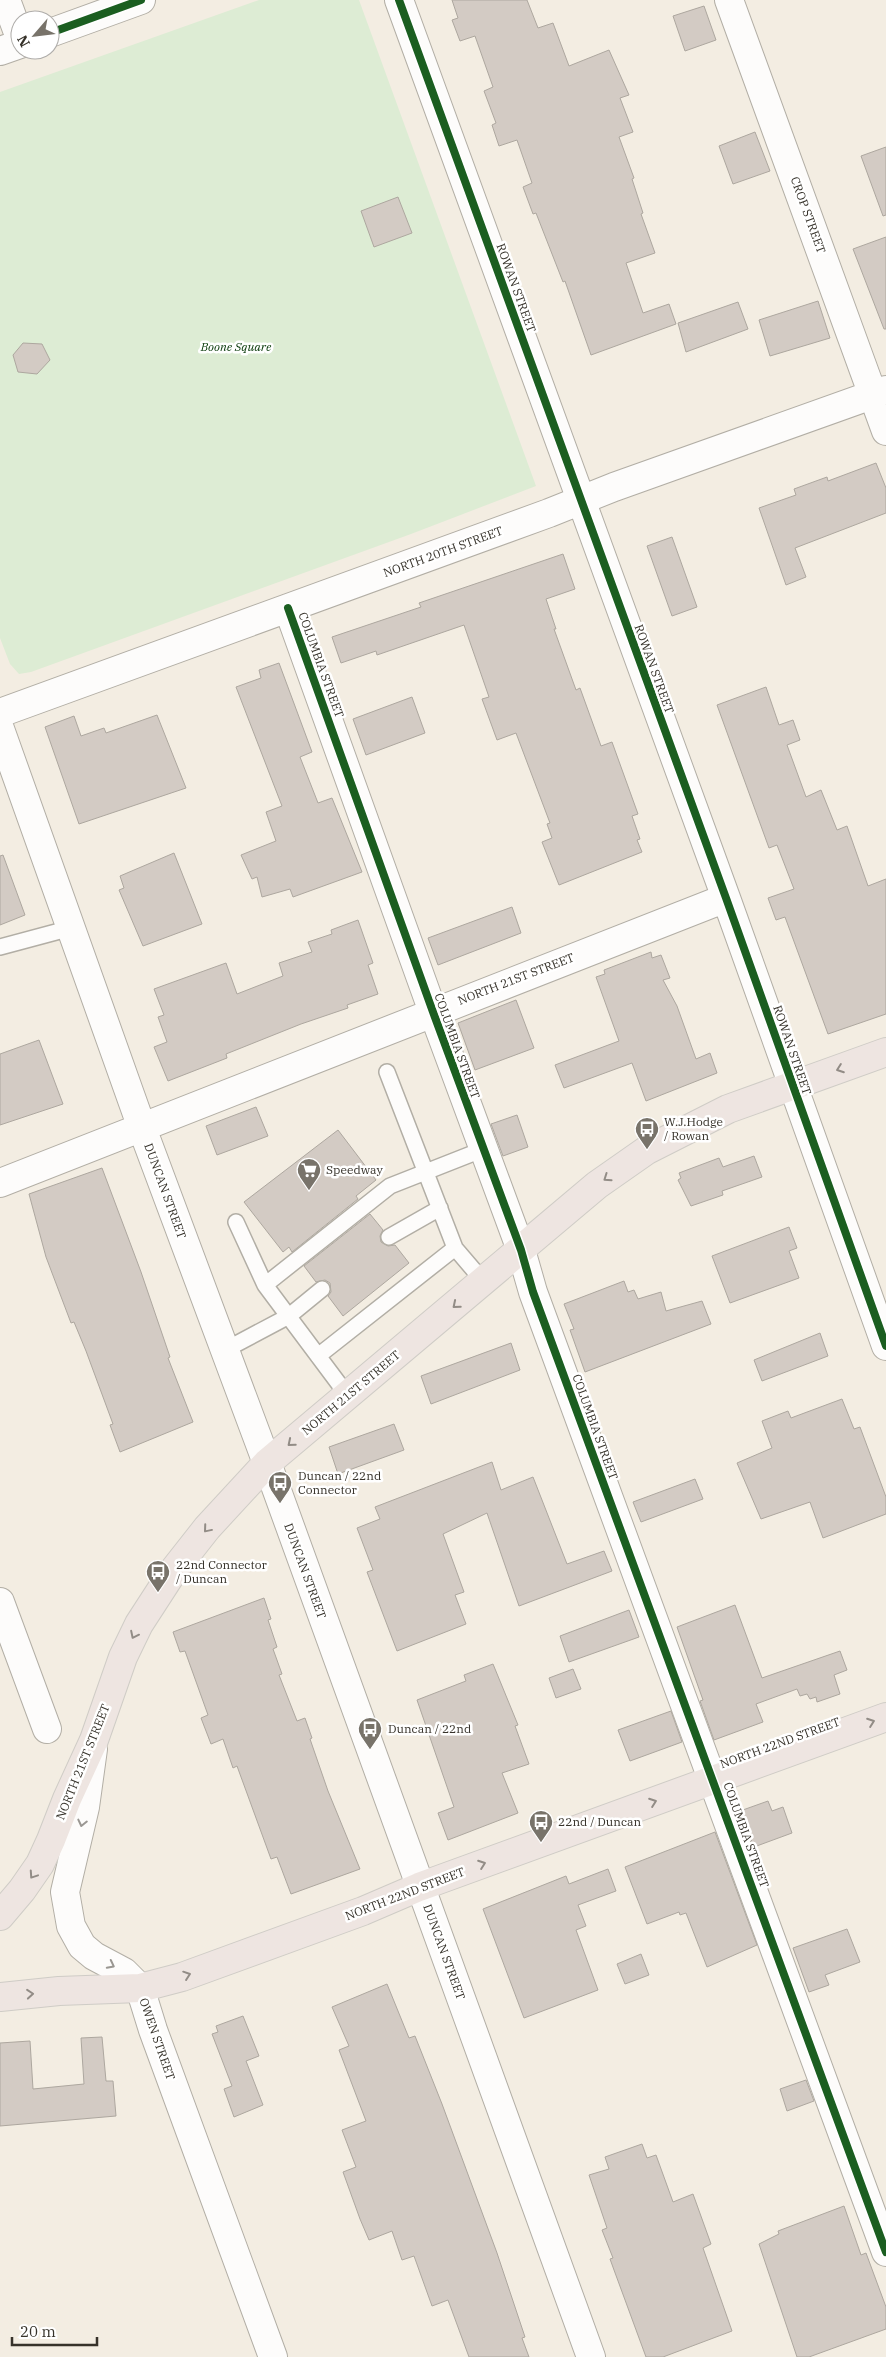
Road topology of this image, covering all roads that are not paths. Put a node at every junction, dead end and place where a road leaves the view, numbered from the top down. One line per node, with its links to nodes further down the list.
1 (141, 0): 4 (street)
2 (399, 0): 7 (street, ROWAN STREET)
3 (730, 0): 5 (street, CROP STREET)
4 (60, 29)
5 (879, 392): 6 (street, CROP STREET); 7 (street, NORTH 20TH STREET)
6 (886, 431)
7 (580, 500): 8 (street, NORTH 20TH STREET); 11 (street, ROWAN STREET)
8 (288, 608): 9 (street, NORTH 20TH STREET); 14 (street, COLUMBIA STREET)
9 (0, 713)
10 (0, 729): 12 (street, DUNCAN STREET)
11 (726, 898): 14 (street, NORTH 21ST STREET); 17 (street, ROWAN STREET)
12 (71, 928): 13 (lane); 18 (street, DUNCAN STREET)
13 (0, 947)
14 (432, 1012): 18 (street, NORTH 21ST STREET); 19 (street, COLUMBIA STREET)
15 (886, 1052): 17 (main road, NORTH 21ST STREET, one-way to 17)
16 (387, 1072): 20 (lane)
17 (792, 1086): 26 (main road, NORTH 21ST STREET, one-way to 26); 31 (street, ROWAN STREET)
18 (142, 1128): 21 (street, NORTH 21ST STREET); 32 (street, DUNCAN STREET)
19 (484, 1150): 20 (lane); 26 (street, COLUMBIA STREET)
20 (425, 1172): 22 (lane); 28 (lane)
21 (0, 1183)
22 (440, 1208): 24 (lane); 25 (lane)
23 (236, 1222): 28 (lane)
24 (388, 1237)
25 (455, 1248): 27 (lane); 33 (lane)
26 (522, 1250): 27 (main road, NORTH 21ST STREET); 41 (street, COLUMBIA STREET)
27 (484, 1282): 34 (main road, NORTH 21ST STREET, one-way to 34)
28 (265, 1285): 30 (lane)
29 (322, 1289): 30 (lane)
30 (289, 1316): 32 (lane); 33 (lane)
31 (886, 1346)
32 (225, 1350): 35 (street, DUNCAN STREET)
33 (318, 1356): 34 (lane)
34 (348, 1396): 35 (main road, NORTH 21ST STREET, one-way to 35)
35 (267, 1463): 40 (main road, NORTH 21ST STREET, one-way to 40); 42 (street, DUNCAN STREET)
36 (0, 1602): 37 (street)
37 (8, 1646): 39 (street)
38 (886, 1717): 41 (main road, NORTH 22ND STREET, one-way to 38)
39 (47, 1729)
40 (94, 1740): 43 (main road, NORTH 21ST STREET, one-way to 43); 44 (street, OWEN STREET, one-way to 44)
41 (713, 1779): 42 (main road, NORTH 22ND STREET, one-way to 41); 46 (street, COLUMBIA STREET)
42 (419, 1887): 44 (main road, NORTH 22ND STREET, one-way to 42); 48 (street, DUNCAN STREET)
43 (0, 1916)
44 (140, 1988): 45 (main road, NORTH 22ND STREET, one-way to 44); 47 (street, OWEN STREET)
45 (0, 1997)
46 (886, 2252)
47 (273, 2357)
48 (591, 2357)

